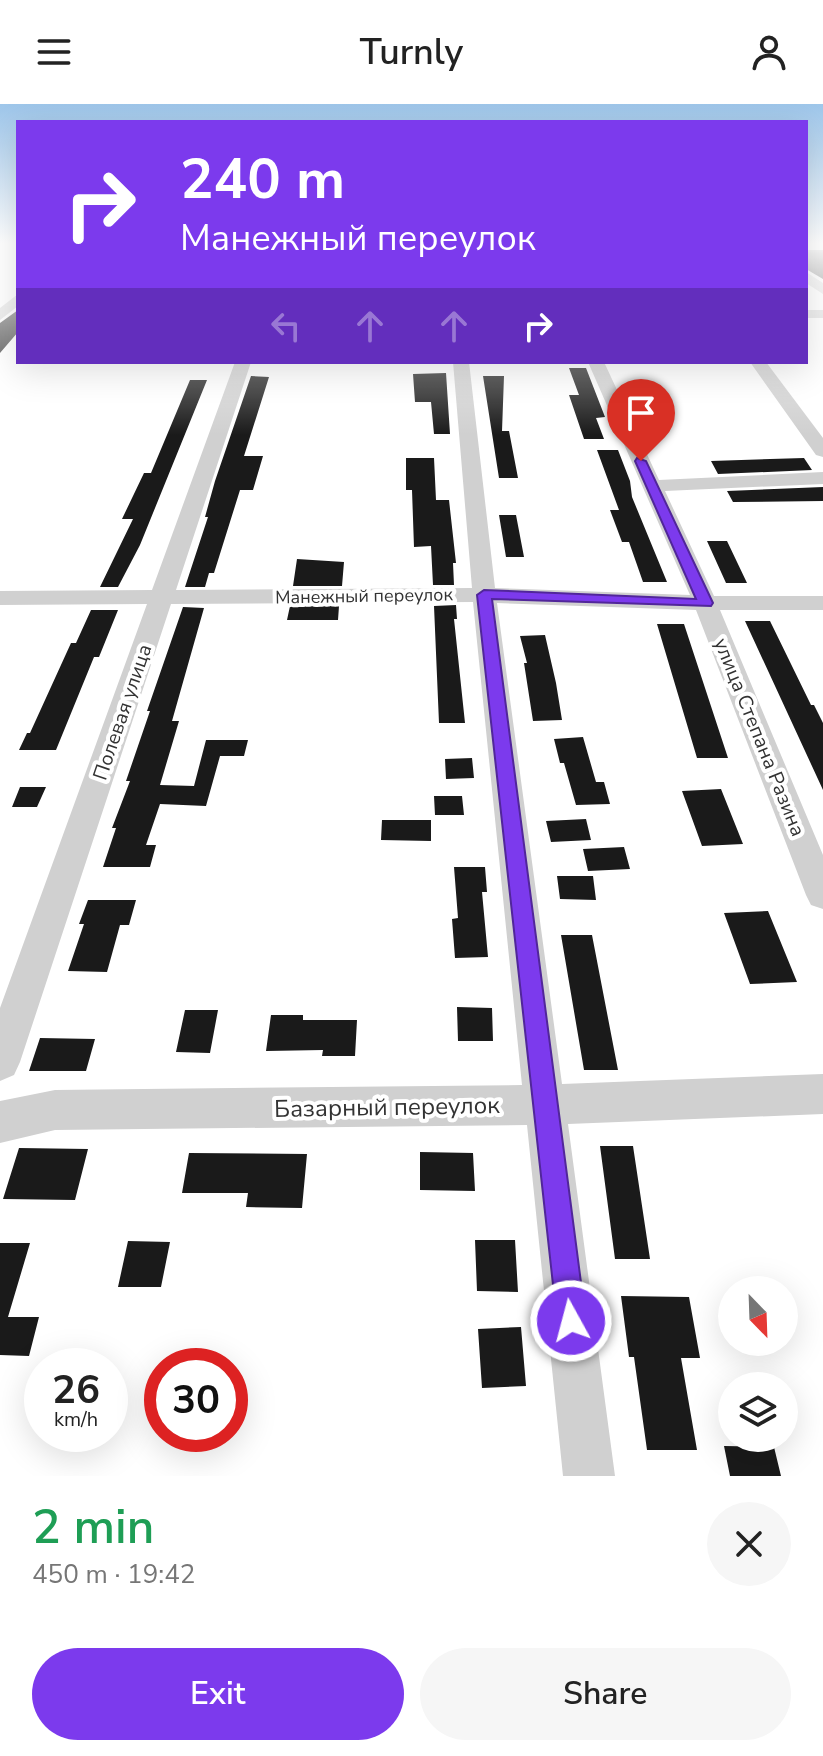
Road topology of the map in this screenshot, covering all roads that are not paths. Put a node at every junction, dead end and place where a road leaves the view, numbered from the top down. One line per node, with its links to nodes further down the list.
1 (242, 364): 10 (street, Полевая улица)
2 (461, 364): 8 (street)
3 (597, 364): 7 (street, улица Степана Разина)
4 (759, 364): 5 (street)
5 (823, 451)
6 (823, 478): 7 (street)
7 (652, 486): 11 (street, улица Степана Разина)
8 (484, 595): 10 (street, Манежный переулок); 11 (street, Манежный переулок); 16 (street)
9 (0, 598): 10 (street, Манежный переулок)
10 (161, 598): 14 (street, Полевая улица)
11 (705, 603): 12 (street, Манежный переулок); 13 (street, улица Степана Разина)
12 (823, 603)
13 (823, 895)
14 (0, 1062)
15 (823, 1094): 16 (street, Базарный переулок)
16 (546, 1105): 17 (street, Базарный переулок); 18 (street)
17 (0, 1122)
18 (589, 1476)

